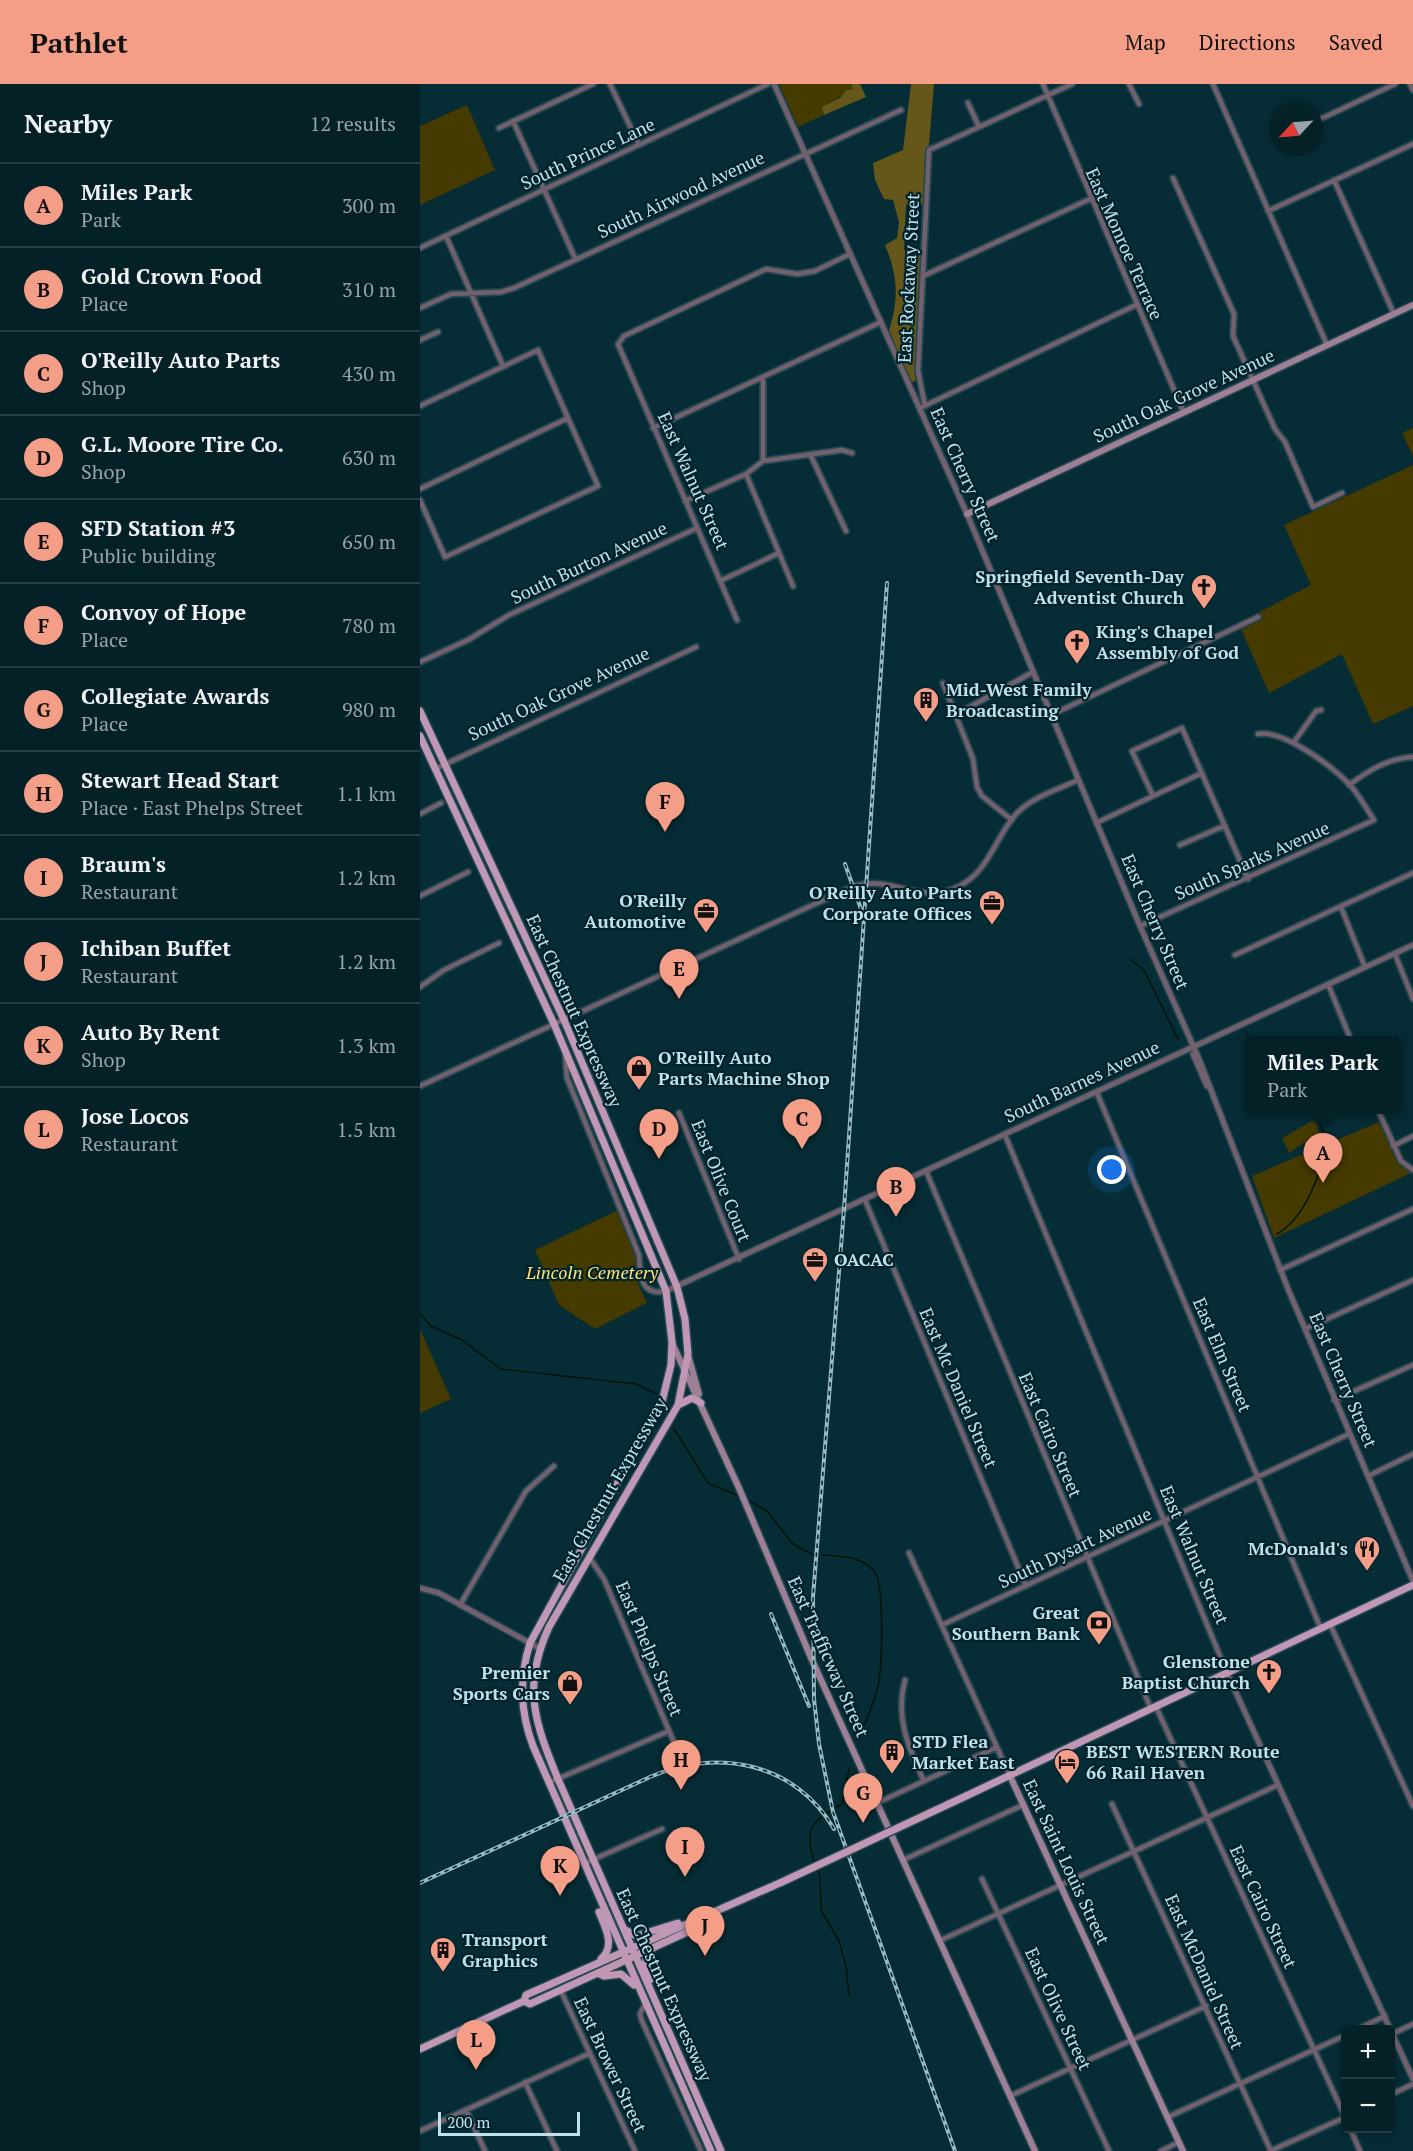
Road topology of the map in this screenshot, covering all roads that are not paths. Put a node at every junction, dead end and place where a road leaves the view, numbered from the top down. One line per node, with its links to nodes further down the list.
1 (593, 84): 17 (street)
2 (610, 84): 21 (street)
3 (768, 84): 21 (street, South Prince Lane)
4 (774, 84): 22 (street, East Cherry Street)
5 (1043, 84): 12 (street, East Monroe Terrace)
6 (1072, 84): 12 (street)
7 (1129, 84): 14 (street)
8 (1213, 84): 27 (street)
9 (1395, 84): 16 (street)
10 (1410, 84): 11 (street)
11 (1413, 90)
12 (1046, 96): 18 (street); 26 (street, East Monroe Terrace)
13 (968, 103): 18 (street)
14 (1139, 104)
15 (900, 110): 22 (street, South Airwood Avenue)
16 (1323, 118)
17 (513, 121): 19 (street); 25 (street)
18 (979, 127): 32 (street, East Rockaway Street)
19 (499, 128)
20 (1413, 144): 24 (street)
21 (639, 145): 25 (street, South Prince Lane)
22 (804, 153): 30 (street, East Cherry Street); 31 (street, South Airwood Avenue)
23 (1173, 178): 44 (street)
24 (1334, 180): 27 (street); 37 (street)
25 (545, 189): 28 (street, South Prince Lane); 31 (street)
26 (1090, 199): 32 (street); 34 (street, East Monroe Terrace)
27 (1268, 211): 41 (street)
28 (446, 236): 29 (street, South Prince Lane); 33 (street)
29 (420, 248)
30 (850, 254): 38 (street, East Cherry Street); 49 (street, East Walnut Street)
31 (575, 258): 33 (street, South Airwood Avenue)
32 (923, 276): 46 (street, East Rockaway Street)
33 (470, 292): 36 (street, South Airwood Avenue); 42 (street)
34 (1137, 305): 46 (street); 47 (street, East Monroe Terrace)
35 (1413, 305): 37 (main road, South Oak Grove Avenue)
36 (420, 308)
37 (1394, 314): 41 (main road, South Oak Grove Avenue)
38 (881, 322): 43 (street); 46 (street, East Cherry Street)
39 (438, 332): 40 (street)
40 (420, 340)
41 (1327, 345): 44 (main road, South Oak Grove Avenue)
42 (503, 366): 45 (street); 48 (street)
43 (764, 377): 49 (street); 52 (street)
44 (1253, 380): 47 (main road, South Oak Grove Avenue); 55 (street)
45 (420, 406)
46 (923, 407): 58 (street, East Cherry Street)
47 (1184, 413): 58 (main road, South Oak Grove Avenue)
48 (568, 418): 54 (street); 56 (street)
49 (653, 428): 57 (street, East Walnut Street)
50 (852, 453): 51 (street)
51 (811, 456): 52 (street); 60 (street)
52 (762, 461): 53 (street)
53 (746, 474): 57 (street); 61 (street)
54 (420, 489)
55 (1342, 493)
56 (420, 500)
57 (685, 501): 59 (street, East Walnut Street)
58 (967, 514): 68 (street, East Cherry Street)
59 (697, 528): 62 (street, East Walnut Street); 67 (street, South Burton Avenue)
60 (846, 531)
61 (779, 553): 62 (street); 63 (street)
62 (720, 580): 65 (street, East Walnut Street)
63 (793, 586)
64 (1258, 617): 73 (street)
65 (737, 620)
66 (696, 646): 78 (street, South Oak Grove Avenue)
67 (420, 662)
68 (1033, 672): 72 (street); 73 (street, East Cherry Street)
69 (943, 683): 72 (street)
70 (1321, 710): 76 (street)
71 (420, 711): 78 (main road, East Chestnut Expressway)
72 (957, 714): 86 (street)
73 (1051, 715): 81 (street, East Cherry Street)
74 (1258, 734): 76 (street)
75 (420, 736): 79 (main road, East Chestnut Expressway)
76 (1294, 742): 82 (street)
77 (1413, 757): 82 (street)
78 (444, 765): 79 (street, South Oak Grove Avenue); 104 (main road, East Chestnut Expressway)
79 (434, 769): 105 (main road, East Chestnut Expressway)
80 (1202, 773): 83 (street); 83 (street); 88 (street)
81 (1078, 780): 86 (street); 87 (street, East Cherry Street)
82 (1349, 784): 92 (street, South Sparks Avenue)
83 (1153, 796): 87 (street)
84 (441, 803): 85 (street)
85 (420, 814)
86 (1012, 820): 104 (street)
87 (1096, 823): 95 (street, East Cherry Street)
88 (1224, 826): 89 (street); 92 (street)
89 (1180, 845)
90 (468, 872): 93 (street)
91 (1413, 873): 94 (street)
92 (1248, 879): 95 (street, South Sparks Avenue)
93 (420, 896)
94 (1341, 907): 99 (street); 100 (street)
95 (1140, 926): 107 (street, East Cherry Street)
96 (499, 943): 102 (street)
97 (1413, 945): 98 (street, South Barnes Avenue)
98 (1395, 954): 100 (street, South Barnes Avenue); 103 (street)
99 (1235, 955)
100 (1365, 967): 101 (street, South Barnes Avenue)
101 (1328, 984): 106 (street); 107 (street, South Barnes Avenue)
102 (420, 987)
103 (1413, 999)
104 (564, 1020): 105 (street); 123 (main road, East Chestnut Expressway)
105 (554, 1024): 108 (main road, East Chestnut Expressway); 109 (street)
106 (1349, 1036)
107 (1192, 1046): 110 (street, South Barnes Avenue); 121 (street, East Cherry Street)
108 (565, 1049): 124 (main road, East Chestnut Expressway); 124 (street)
109 (420, 1086)
110 (1097, 1093): 113 (street, South Barnes Avenue); 137 (street, East Elm Street)
111 (679, 1113): 120 (street, East Olive Court)
112 (1380, 1114): 115 (street)
113 (1005, 1135): 117 (street, South Barnes Avenue); 138 (street, East Walnut Street)
114 (1413, 1136): 115 (street)
115 (1393, 1146): 116 (street)
116 (1413, 1170)
117 (926, 1171): 118 (street, South Barnes Avenue); 141 (street, East Cairo Street)
118 (865, 1200): 120 (street, South Barnes Avenue); 143 (street, East Mc Daniel Street)
119 (1413, 1209): 121 (street)
120 (739, 1258): 123 (street, South Barnes Avenue)
121 (1280, 1270): 125 (street, East Cherry Street)
122 (1413, 1280): 125 (street)
123 (677, 1287): 124 (street, South Barnes Avenue); 127 (main road, East Chestnut Expressway)
124 (666, 1291): 126 (main road, East Chestnut Expressway)
125 (1305, 1329): 130 (street, East Cherry Street)
126 (672, 1342): 129 (main road, East Trafficway Street); 149 (main road, East Chestnut Expressway)
127 (688, 1354): 129 (main road, East Chestnut Expressway); 131 (main road, East Trafficway Street)
128 (1413, 1365): 130 (street)
129 (684, 1373): 131 (main road, East Trafficway Street); 132 (main road, East Chestnut Expressway)
130 (1334, 1400): 133 (street, East Cherry Street)
131 (701, 1403): 132 (main road); 162 (main road, East Trafficway Street)
132 (678, 1405): 140 (main road, East Chestnut Expressway)
133 (1349, 1434): 136 (street, East Cherry Street); 137 (street, South Dysart Avenue)
134 (1413, 1454): 136 (street)
135 (554, 1466): 145 (street)
136 (1368, 1476): 142 (street, East Cherry Street)
137 (1258, 1477): 138 (street, South Dysart Avenue); 148 (street, East Elm Street)
138 (1164, 1521): 141 (street, South Dysart Avenue); 151 (street, East Walnut Street)
139 (909, 1553): 147 (street, East Saint Louis Street)
140 (589, 1557): 150 (main road, East Chestnut Expressway); 154 (street, East Phelps Street)
141 (1086, 1558): 143 (street, South Dysart Avenue); 153 (street, East Cairo Street)
142 (1413, 1583): 146 (main road)
143 (1026, 1586): 147 (street, South Dysart Avenue)
144 (420, 1588): 145 (street)
145 (460, 1605): 149 (street)
146 (1330, 1624): 148 (main road); 165 (street)
147 (942, 1625): 155 (street, East Saint Louis Street)
148 (1321, 1629): 151 (main road)
149 (530, 1643): 150 (street); 160 (main road, East Chestnut Expressway)
150 (539, 1648): 158 (main road, East Chestnut Expressway)
151 (1227, 1673): 153 (main road); 161 (street, East Walnut Street)
152 (905, 1680): 159 (street)
153 (1153, 1708): 157 (main road); 166 (street, East Cairo Street)
154 (669, 1731): 156 (street, East Phelps Street); 158 (street)
155 (997, 1747): 157 (street, East Saint Louis Street); 159 (street)
156 (679, 1754)
157 (1010, 1776): 164 (main road, East Saint Louis Street); 175 (main road, bridge)
158 (558, 1779): 160 (street); 169 (main road, East Chestnut Expressway)
159 (924, 1781): 162 (street)
160 (549, 1783): 171 (main road, East Chestnut Expressway)
161 (1278, 1785): 166 (street); 191 (street, East Walnut Street)
162 (877, 1803): 170 (main road, East Trafficway Street)
163 (1112, 1804): 168 (street, East McDaniel Street)
164 (1023, 1805): 170 (street); 173 (main road, East Saint Louis Street)
165 (1413, 1806)
166 (1207, 1817): 168 (street); 200 (street, East Cairo Street)
167 (662, 1829): 169 (street)
168 (1134, 1851): 173 (street); 190 (street, East McDaniel Street)
169 (593, 1860): 171 (street); 177 (main road, East Chestnut Expressway)
170 (903, 1860): 178 (main road, East Trafficway Street)
171 (583, 1864): 181 (main road, East Chestnut Expressway); 183 (main road)
172 (982, 1879): 174 (street, East Olive Street)
173 (1061, 1885): 174 (street); 197 (main road, East Saint Louis Street)
174 (998, 1914): 178 (street); 203 (street, East Olive Street)
175 (704, 1918): 176 (main road); 179 (main road)
176 (691, 1921): 177 (main road); 180 (main road)
177 (621, 1925): 180 (main road, East Chestnut Expressway)
178 (939, 1941): 209 (main road, East Trafficway Street)
179 (656, 1946): 182 (main road); 201 (main road)
180 (630, 1948): 181 (main road); 182 (main road, East Chestnut Expressway)
181 (621, 1951): 183 (main road); 184 (main road, East Chestnut Expressway)
182 (634, 1956): 184 (main road); 201 (main road, East Chestnut Expressway)
183 (599, 1961): 188 (main road)
184 (625, 1961): 185 (main road); 187 (main road, East Chestnut Expressway)
185 (598, 1973): 186 (main road); 187 (main road)
186 (561, 1991): 188 (main road); 202 (street, East Brower Street)
187 (640, 1994): 189 (main road, East Chestnut Expressway)
188 (524, 2001): 199 (main road)
189 (645, 2004): 220 (street); 221 (main road, East Chestnut Expressway)
190 (1206, 2006): 197 (street); 206 (street, East McDaniel Street)
191 (1385, 2016): 193 (street); 194 (street, East Walnut Street)
192 (1413, 2024): 195 (street)
193 (1366, 2025)
194 (1388, 2025)
195 (1395, 2033)
196 (1341, 2037): 200 (street)
197 (1133, 2040): 203 (street); 212 (main road, East Saint Louis Street)
198 (1395, 2040): 204 (street, East Walnut Street)
199 (420, 2049)
200 (1313, 2050): 206 (street); 211 (street, East Cairo Street)
201 (677, 2052): 222 (main road, East Chestnut Expressway)
202 (590, 2053): 205 (street); 219 (street, East Brower Street)
203 (1070, 2068): 209 (street); 224 (street, East Olive Street)
204 (1413, 2079)
205 (525, 2082): 210 (street); 218 (street)
206 (1239, 2082): 212 (street); 227 (street, East McDaniel Street)
207 (1413, 2084): 208 (street)
208 (1395, 2093)
209 (1010, 2096): 223 (main road, East Trafficway Street)
210 (466, 2110): 214 (street); 217 (street)
211 (1341, 2110)
212 (1168, 2117): 216 (main road, East Saint Louis Street)
213 (1341, 2120): 227 (street)
214 (420, 2131)
215 (1352, 2133): 228 (street)
216 (1179, 2142): 225 (street); 226 (main road, East Saint Louis Street)
217 (485, 2151)
218 (557, 2151)
219 (635, 2151)
220 (701, 2151)
221 (711, 2151)
222 (721, 2151)
223 (1035, 2151)
224 (1109, 2151)
225 (1161, 2151)
226 (1184, 2151)
227 (1270, 2151)
228 (1360, 2151)

